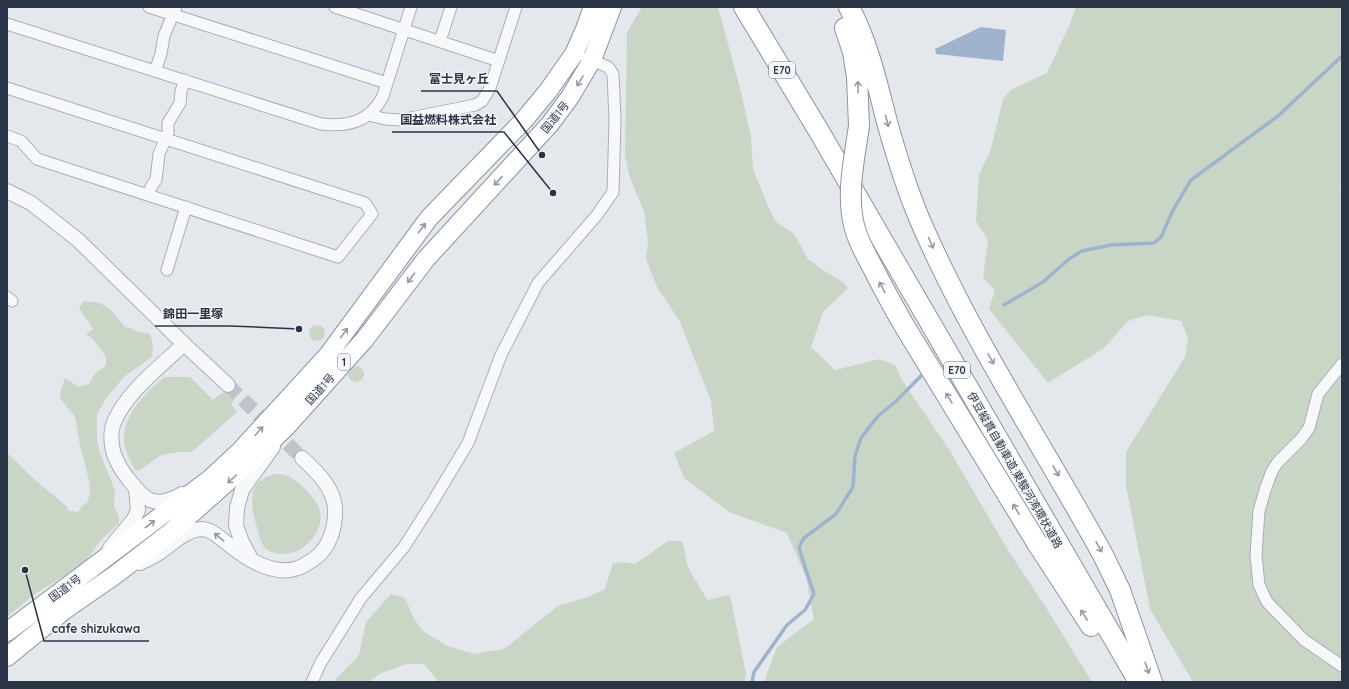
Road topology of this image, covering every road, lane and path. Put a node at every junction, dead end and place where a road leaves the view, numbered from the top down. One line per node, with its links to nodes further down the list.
1 (150, 7): 12 (street)
2 (335, 7): 14 (street)
3 (411, 7): 14 (street)
4 (451, 7): 15 (street)
5 (516, 7): 18 (street)
6 (593, 7): 16 (highway, 国道1号 / 1)
7 (612, 7): 17 (highway, 国道1号 / 1)
8 (744, 7): 24 (highway, 伊豆縦貫自動車道;東駿河湾環状道路 / E70)
9 (758, 7): 24 (highway, 伊豆縦貫自動車道;東駿河湾環状道路 / E70)
10 (836, 7): 38 (highway, one-way to 10, bridge)
11 (849, 7): 48 (highway, one-way to 48)
12 (174, 11): 19 (street); 21 (street)
13 (7, 24): 19 (street)
14 (404, 30): 15 (street); 21 (street)
15 (440, 41): 18 (street)
16 (574, 54): 17 (street); 36 (highway, 国道1号 / 1, one-way to 16)
17 (592, 60): 34 (highway, 国道1号 / 1, one-way to 34); 45 (street)
18 (499, 61): 23 (street)
19 (155, 71): 20 (street)
20 (185, 80): 23 (street); 26 (street)
21 (387, 83): 23 (street)
22 (7, 88): 26 (street)
23 (369, 115)
24 (820, 133): 38 (highway, 伊豆縦貫自動車道;東駿河湾環状道路 / E70)
25 (7, 136): 28 (street)
26 (166, 139): 28 (street); 29 (street)
27 (7, 191): 31 (street)
28 (148, 195): 29 (street)
29 (186, 207): 30 (street)
30 (167, 270)
31 (184, 344): 33 (street); 37 (street)
32 (1342, 364): 44 (street)
33 (228, 385)
34 (286, 426): 39 (street); 41 (highway, 国道1号 / 1, one-way to 41)
35 (302, 458): 39 (street)
36 (210, 479): 37 (street); 40 (highway, 国道1号 / 1, one-way to 36)
37 (136, 489): 40 (street)
38 (1044, 538): 46 (highway, one-way to 38); 47 (highway, 伊豆縦貫自動車道;東駿河湾環状道路 / E70)
39 (251, 559): 41 (street, one-way to 41)
40 (94, 566): 42 (highway, 国道1号 / 1)
41 (115, 575): 43 (highway, 国道1号 / 1)
42 (7, 632)
43 (7, 657)
44 (1342, 666)
45 (312, 682)
46 (1129, 682)
47 (1138, 682)
48 (1152, 682)

